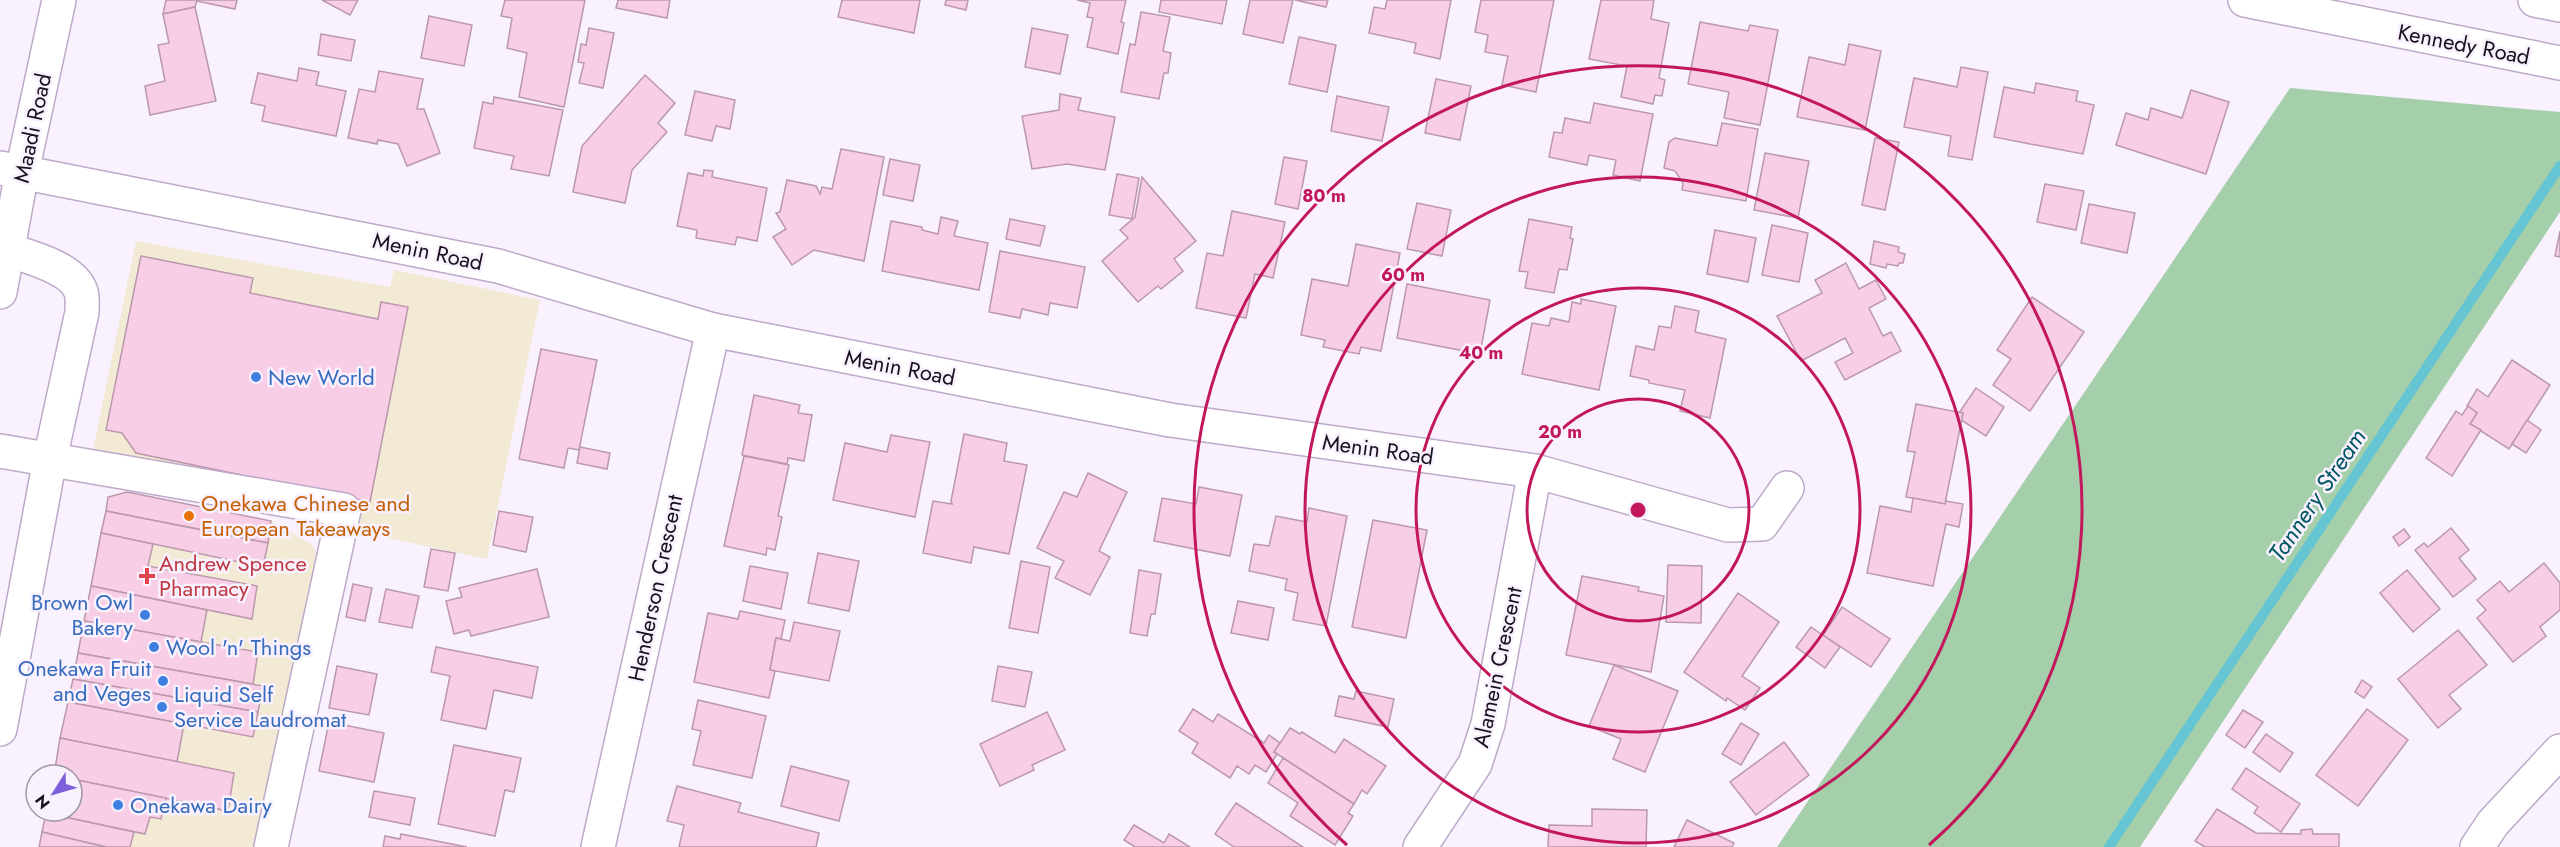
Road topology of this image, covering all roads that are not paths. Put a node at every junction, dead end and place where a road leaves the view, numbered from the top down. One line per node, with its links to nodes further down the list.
1 (58, 0): 7 (street, Maadi Road)
2 (2245, 0): 5 (street, Kennedy Road)
3 (2535, 0): 4 (street)
4 (2560, 5)
5 (2371, 12): 6 (street, Kennedy Road)
6 (2560, 63)
7 (11, 170): 8 (street, Maadi Road); 10 (street, Menin Road)
8 (8, 250): 9 (street, Maadi Road); 12 (street)
9 (0, 292)
10 (712, 330): 13 (street, Menin Road); 18 (street, Henderson Crescent)
11 (0, 451): 12 (street)
12 (50, 459): 15 (street); 17 (street)
13 (1535, 471): 14 (street, Menin Road); 19 (street, Alamein Crescent)
14 (1787, 488)
15 (0, 729)
16 (2560, 751): 20 (street)
17 (271, 847)
18 (598, 847)
19 (1420, 847)
20 (2477, 847)

